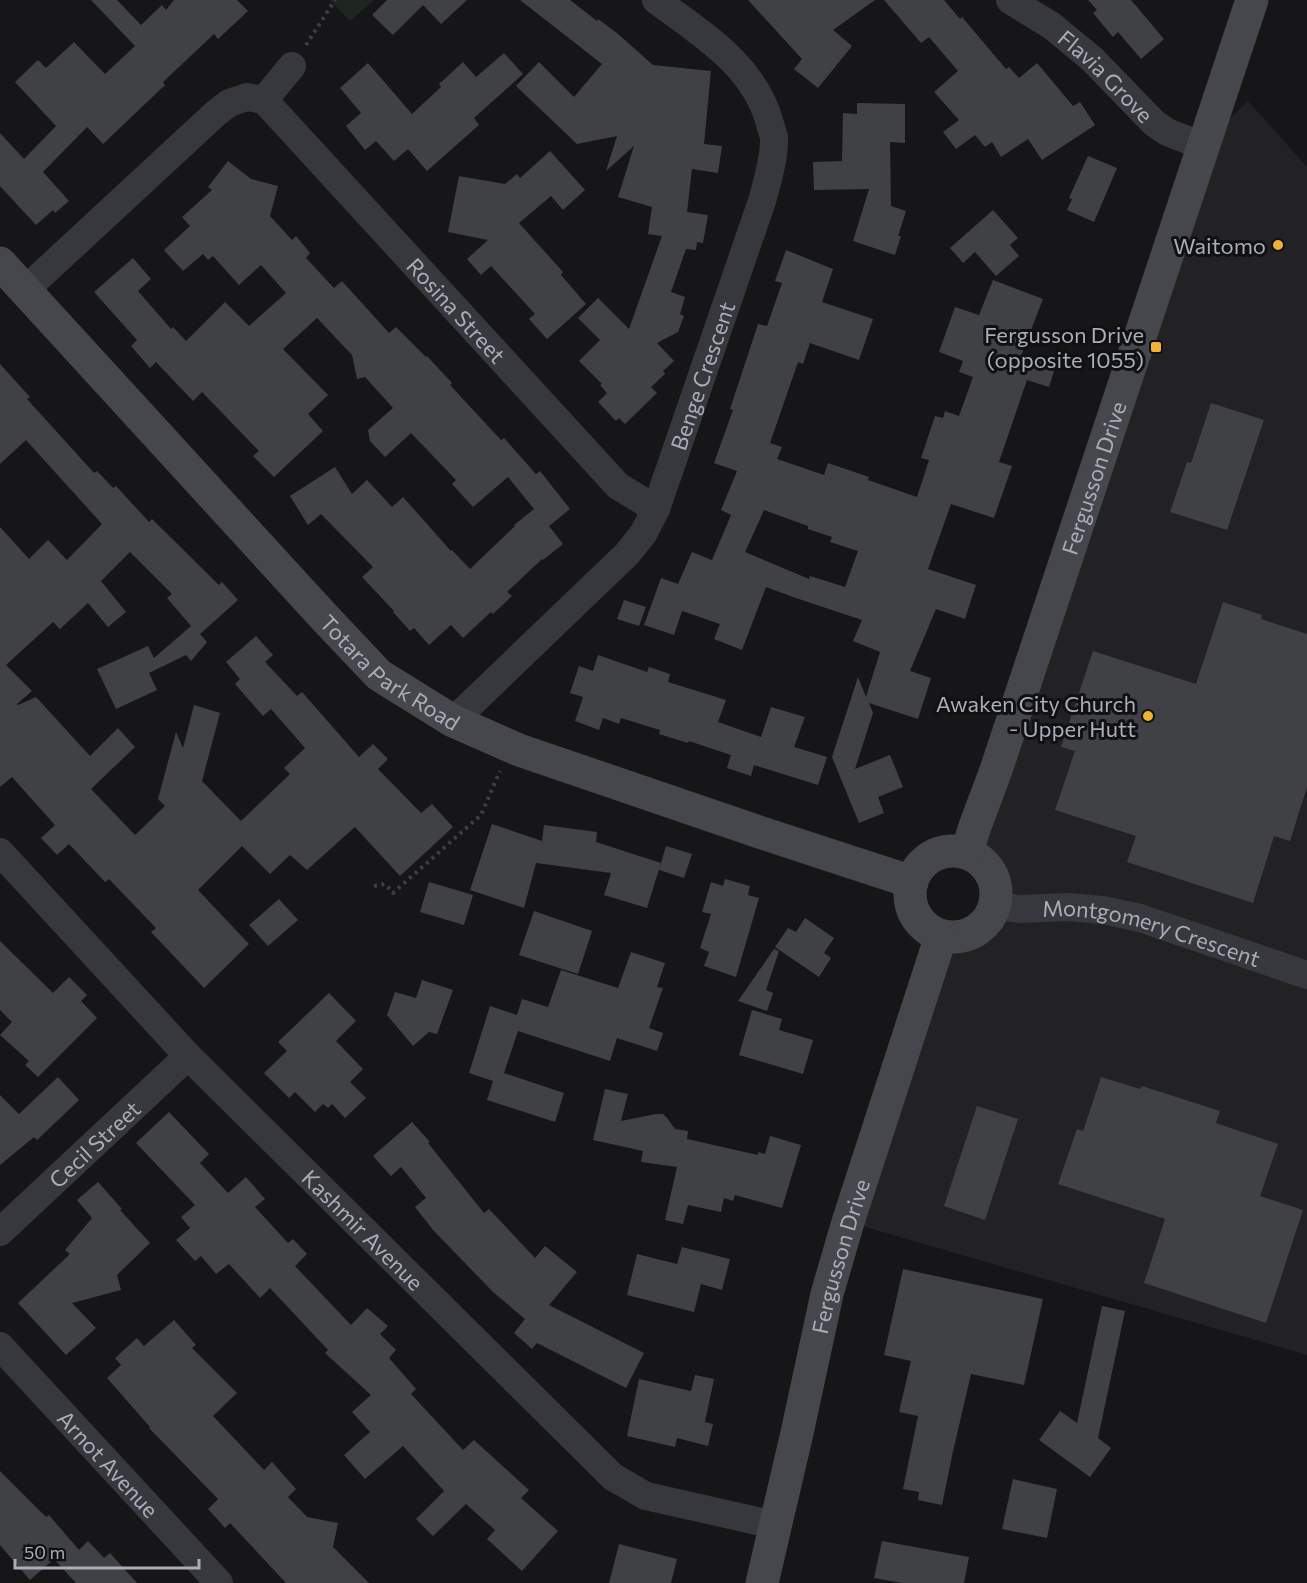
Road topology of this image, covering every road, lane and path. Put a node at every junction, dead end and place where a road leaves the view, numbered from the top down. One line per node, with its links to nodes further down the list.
1 (335, 0): 5 (path)
2 (656, 0): 10 (street, Benge Crescent)
3 (1010, 0): 7 (street, Flavia Grove)
4 (1252, 0): 7 (main road, Fergusson Drive)
5 (292, 66): 6 (street)
6 (264, 100): 9 (street); 10 (street, Rosina Street)
7 (1203, 146): 14 (main road, Fergusson Drive)
8 (0, 263): 9 (main road, Totara Park Road)
9 (25, 290): 11 (main road, Totara Park Road)
10 (656, 509): 11 (street, Benge Crescent)
11 (453, 720): 12 (main road, Totara Park Road)
12 (512, 746): 15 (main road, Totara Park Road); 16 (path)
13 (0, 852): 20 (street, Kashmir Avenue)
14 (967, 853): 15 (main road); 17 (main road)
15 (912, 882): 18 (main road)
16 (374, 886)
17 (995, 906): 18 (main road); 19 (street, Montgomery Crescent)
18 (941, 936): 23 (main road, Fergusson Drive)
19 (1307, 975)
20 (188, 1056): 21 (street, Cecil Street); 23 (street, Kashmir Avenue)
21 (0, 1232)
22 (0, 1346): 24 (street, Arnot Avenue)
23 (775, 1525): 25 (main road, Fergusson Drive)
24 (219, 1583)
25 (762, 1583)

